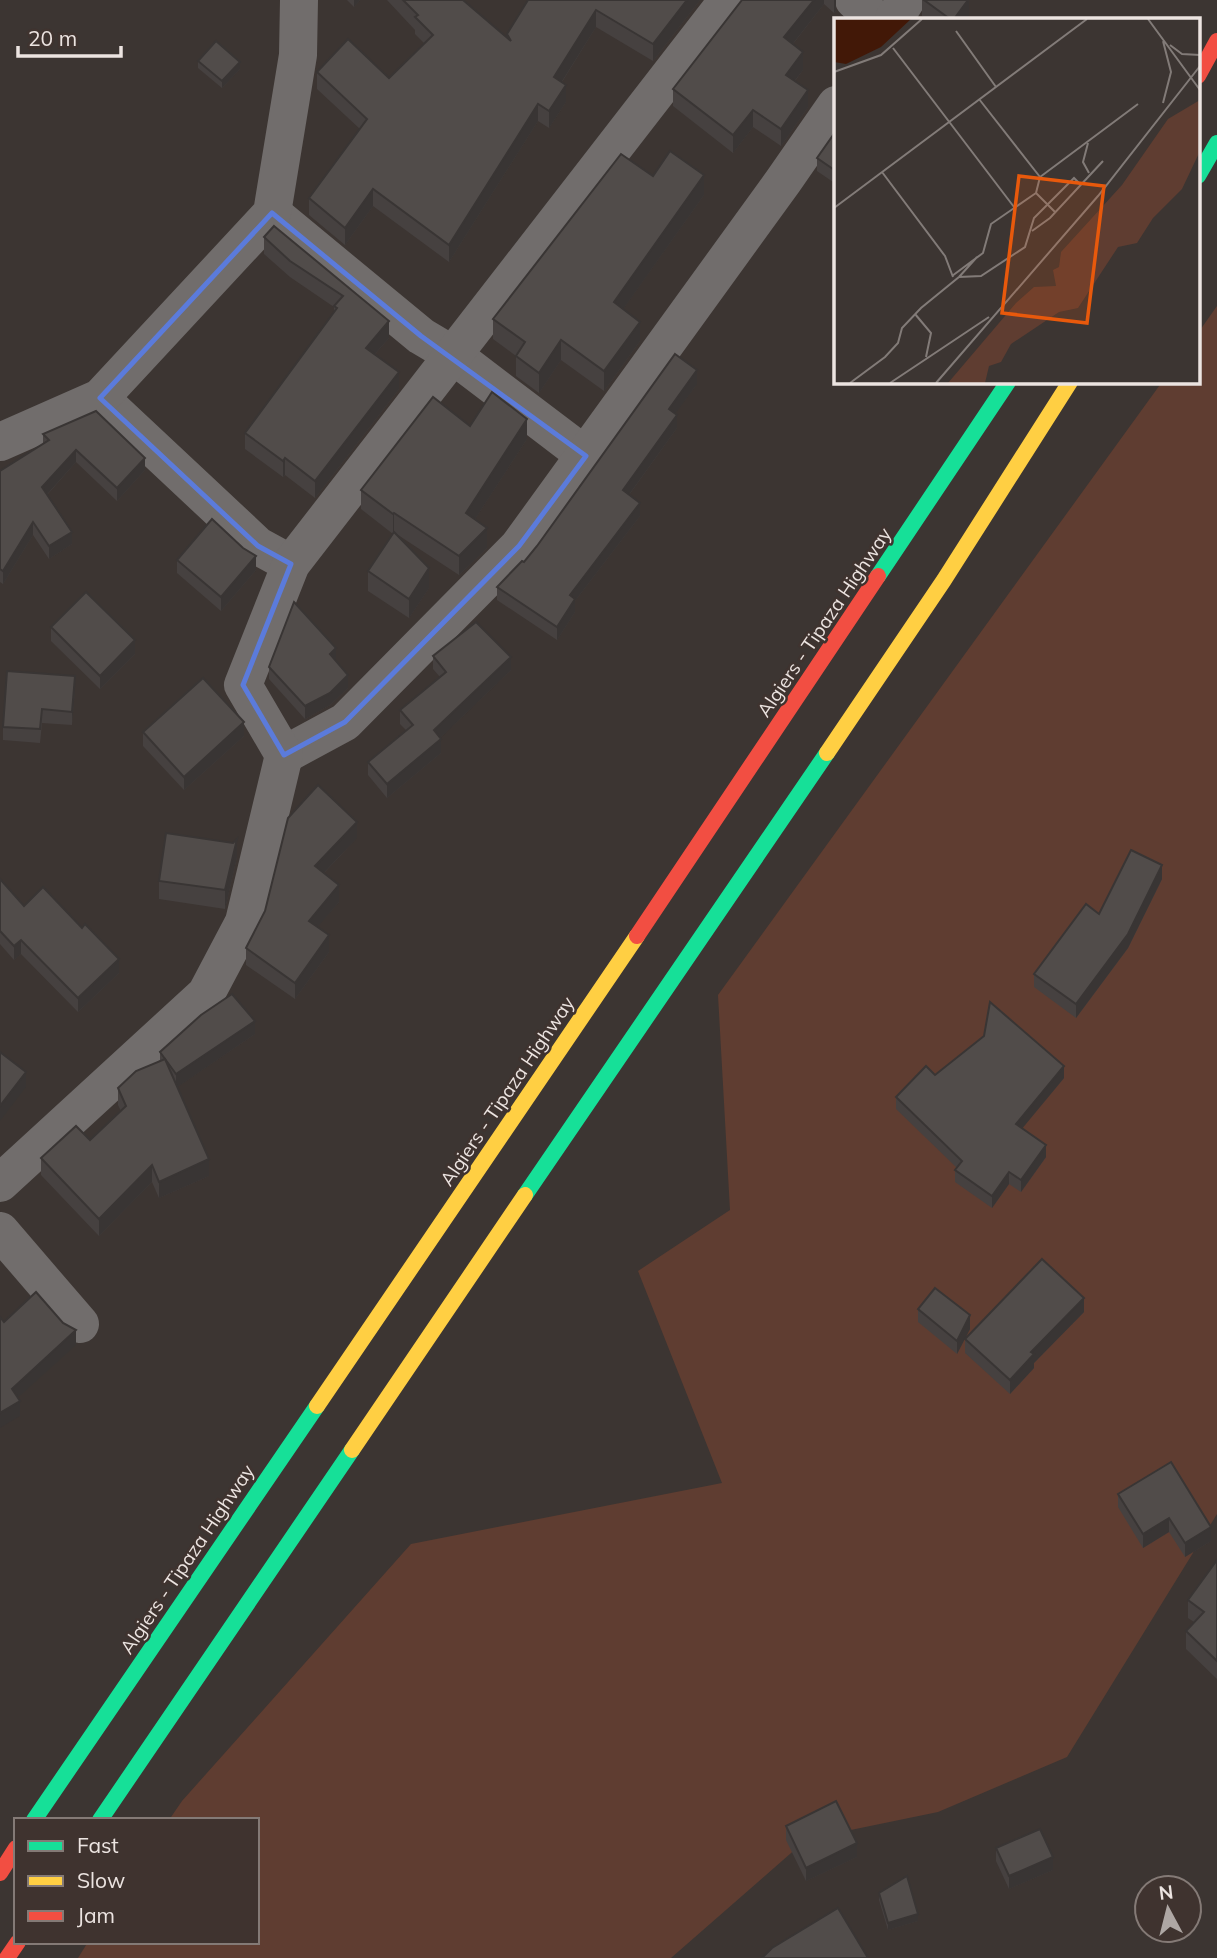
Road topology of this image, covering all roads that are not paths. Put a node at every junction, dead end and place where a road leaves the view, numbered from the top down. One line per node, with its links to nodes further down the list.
1 (299, 0): 12 (street)
2 (727, 0): 13 (street)
3 (854, 0): 5 (street)
4 (906, 0): 6 (street)
5 (874, 18)
6 (895, 18)
7 (1217, 41): 8 (highway)
8 (1200, 72)
9 (834, 106): 18 (street)
10 (1217, 143): 11 (highway)
11 (1200, 173)
12 (272, 213): 13 (street); 16 (street)
13 (453, 355): 18 (street); 19 (street)
14 (1007, 383): 24 (highway, Algiers - Tipaza Highway)
15 (1069, 383): 25 (highway)
16 (100, 398): 17 (street); 19 (street)
17 (0, 442)
18 (586, 456): 20 (street)
19 (291, 564): 20 (street)
20 (284, 755): 21 (street)
21 (0, 1183)
22 (0, 1231): 23 (street)
23 (80, 1324)
24 (35, 1818)
25 (101, 1818)
26 (14, 1851): 27 (highway)
27 (0, 1873)

